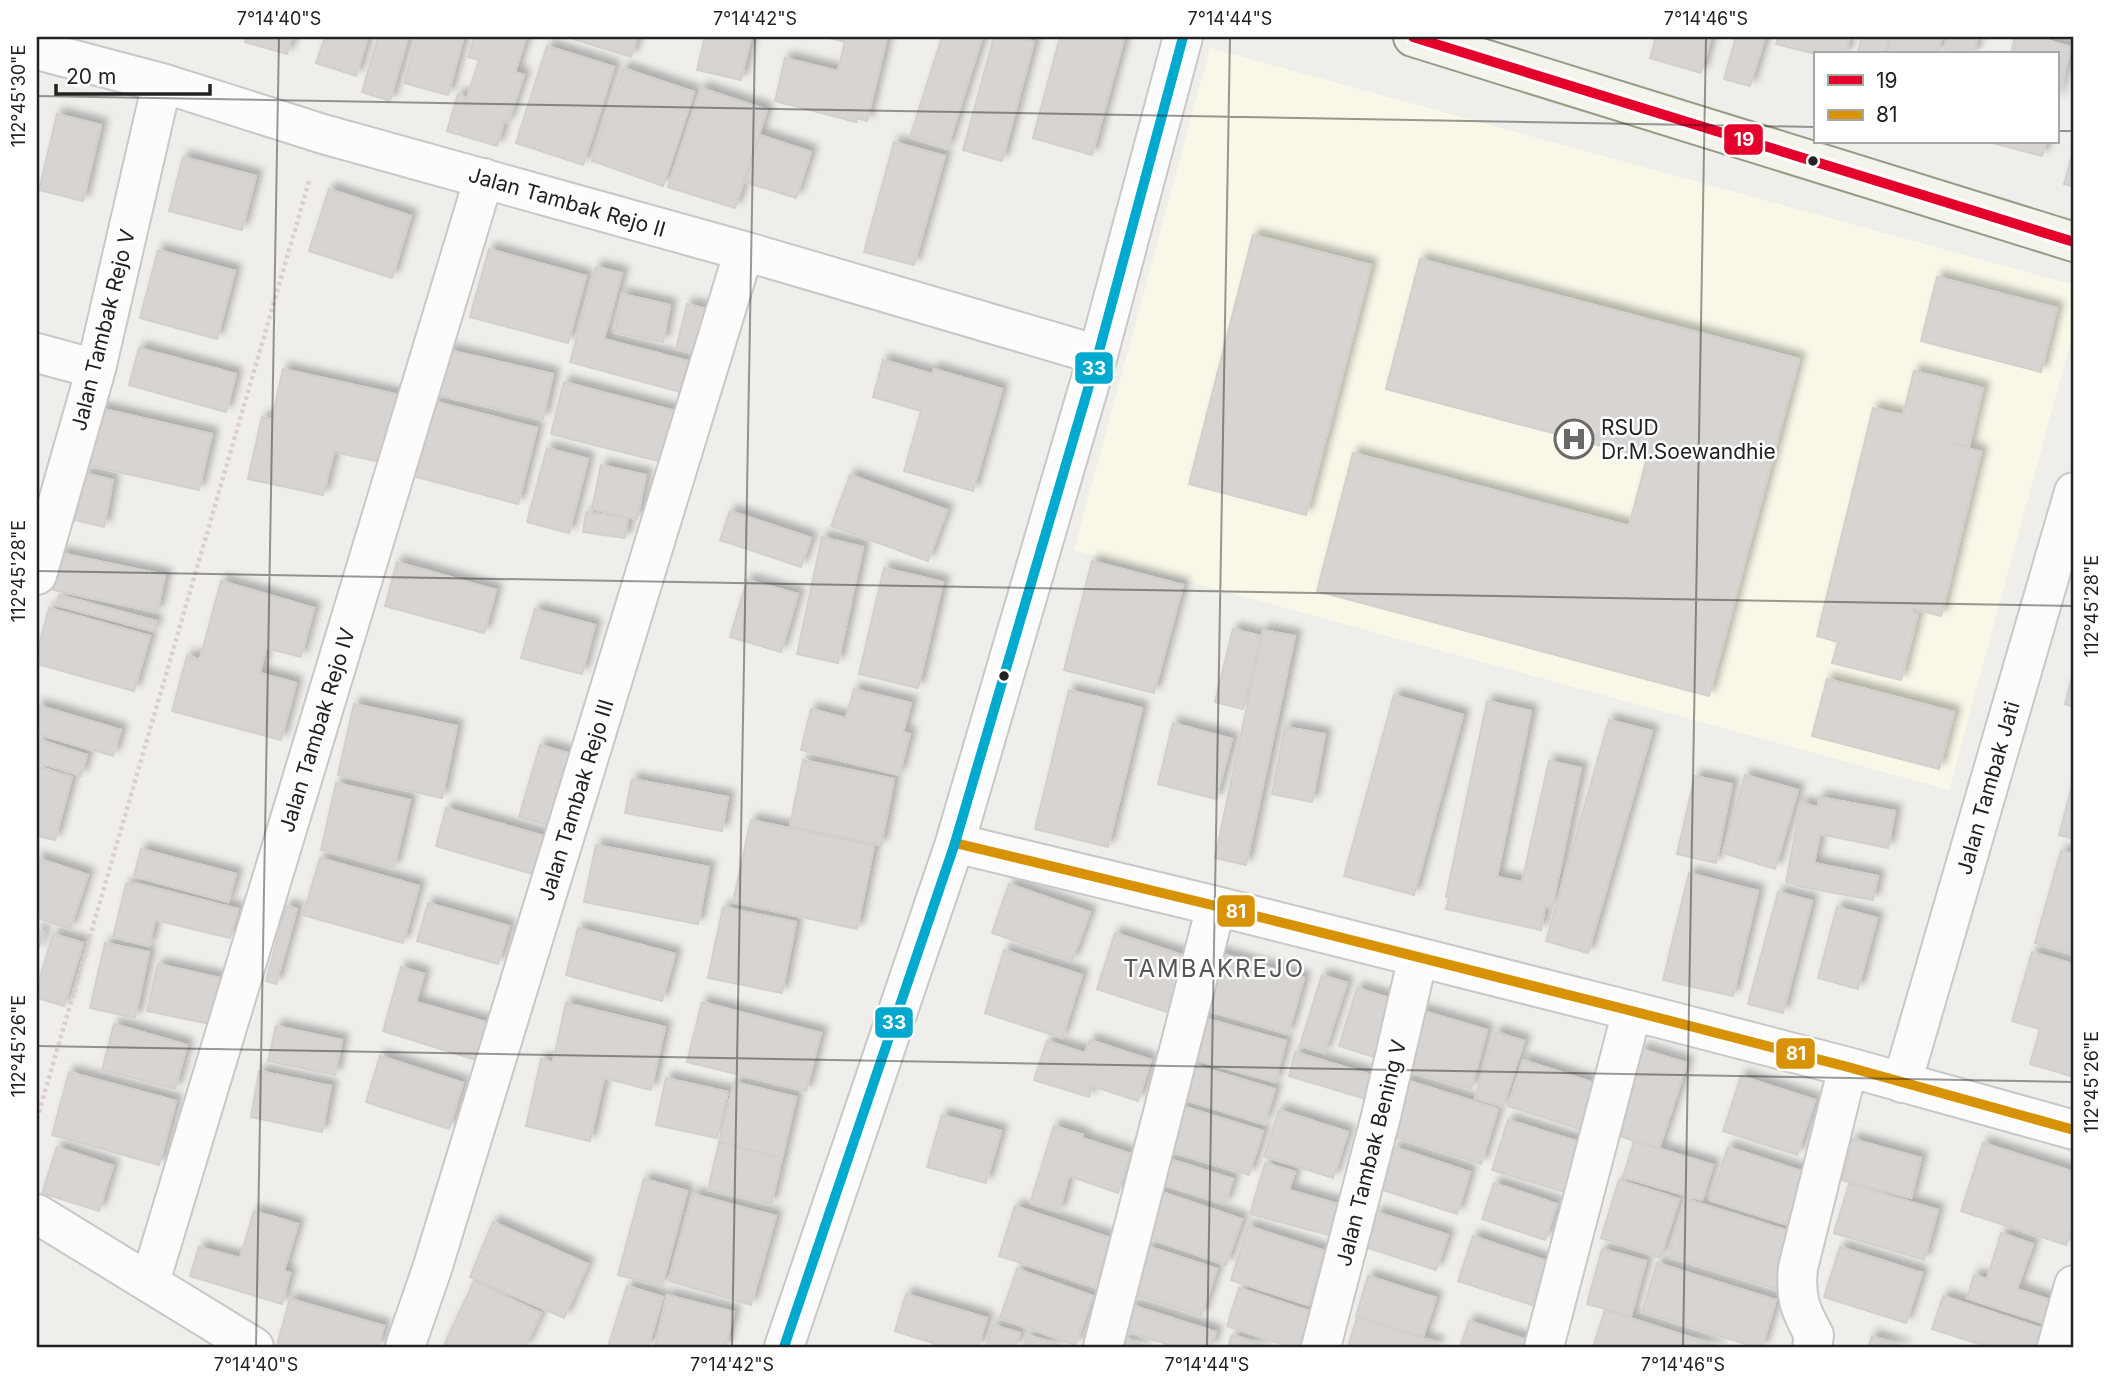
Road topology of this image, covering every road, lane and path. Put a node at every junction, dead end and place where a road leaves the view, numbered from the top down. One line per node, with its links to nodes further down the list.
1 (1184, 37): 10 (street)
2 (1413, 37): 7 (street)
3 (37, 50): 4 (street, Jalan Tambak Rejo II)
4 (162, 83): 5 (street, Jalan Tambak Rejo II); 11 (street, Jalan Tambak Rejo V)
5 (323, 134): 6 (street, Jalan Tambak Rejo II); 20 (path)
6 (484, 178): 8 (street, Jalan Tambak Rejo II); 23 (street, Jalan Tambak Rejo IV)
7 (2074, 242)
8 (744, 251): 10 (street, Jalan Tambak Rejo II); 26 (street, Jalan Tambak Rejo III)
9 (37, 353): 11 (street)
10 (1098, 355): 14 (street)
11 (96, 369): 13 (street, Jalan Tambak Rejo V)
12 (2074, 492): 19 (street, Jalan Tambak Jati)
13 (37, 575)
14 (955, 843): 15 (street); 27 (street)
15 (1216, 906): 16 (street); 28 (street)
16 (1418, 957): 17 (street); 29 (street, Jalan Tambak Bening V)
17 (1632, 1011): 18 (street); 30 (street)
18 (1848, 1067): 19 (street); 31 (street)
19 (1902, 1083): 21 (street)
20 (37, 1119)
21 (2074, 1130)
22 (37, 1214): 23 (street)
23 (150, 1282): 25 (street)
24 (2074, 1285): 32 (street)
25 (254, 1347)
26 (405, 1347)
27 (784, 1347)
28 (1103, 1347)
29 (1321, 1347)
30 (1544, 1347)
31 (1812, 1347)
32 (2057, 1347)

